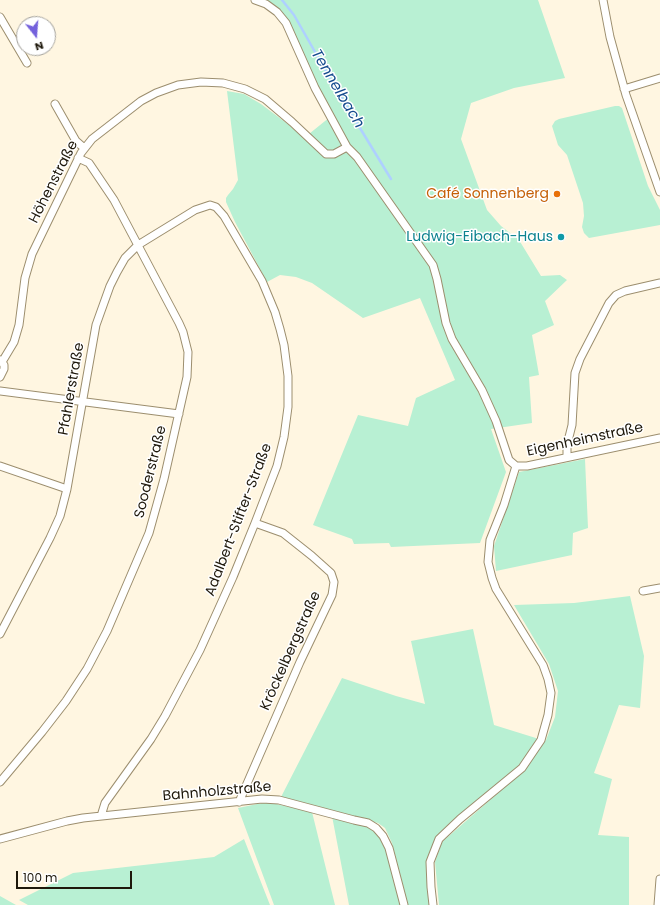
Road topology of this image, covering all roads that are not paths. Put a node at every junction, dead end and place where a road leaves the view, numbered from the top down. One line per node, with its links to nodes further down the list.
1 (255, 0): 8 (street)
2 (603, 0): 6 (street)
3 (0, 18): 4 (street)
4 (27, 63)
5 (660, 78): 6 (street)
6 (624, 89): 11 (street)
7 (55, 104): 9 (street)
8 (347, 147): 9 (street, Höhenstraße); 23 (street)
9 (84, 148): 10 (street, Höhenstraße)
10 (78, 158): 13 (street, Sooderstraße); 15 (street, Höhenstraße)
11 (660, 192)
12 (224, 216): 13 (street, Pfahlerstraße); 25 (street, Adalbert-Stifter-Straße)
13 (138, 245): 18 (street, Pfahlerstraße); 19 (street, Sooderstraße)
14 (660, 283): 21 (street)
15 (1, 361): 16 (street)
16 (0, 377)
17 (0, 391): 18 (street)
18 (83, 401): 19 (street); 24 (street, Pfahlerstraße)
19 (179, 414): 29 (street, Sooderstraße)
20 (660, 438): 21 (street, Eigenheimstraße)
21 (567, 457): 23 (street, Eigenheimstraße)
22 (0, 466): 24 (street)
23 (516, 466): 35 (street)
24 (67, 489): 28 (street, Pfahlerstraße)
25 (255, 523): 30 (street, Kröckelbergstraße); 31 (street, Adalbert-Stifter-Straße)
26 (660, 588): 27 (street)
27 (643, 591)
28 (0, 634)
29 (0, 782)
30 (239, 802): 31 (street, Bahnholzstraße); 34 (street, Bahnholzstraße)
31 (101, 816): 32 (street, Bahnholzstraße)
32 (0, 839)
33 (660, 878): 36 (street)
34 (404, 905)
35 (433, 905)
36 (658, 905)

